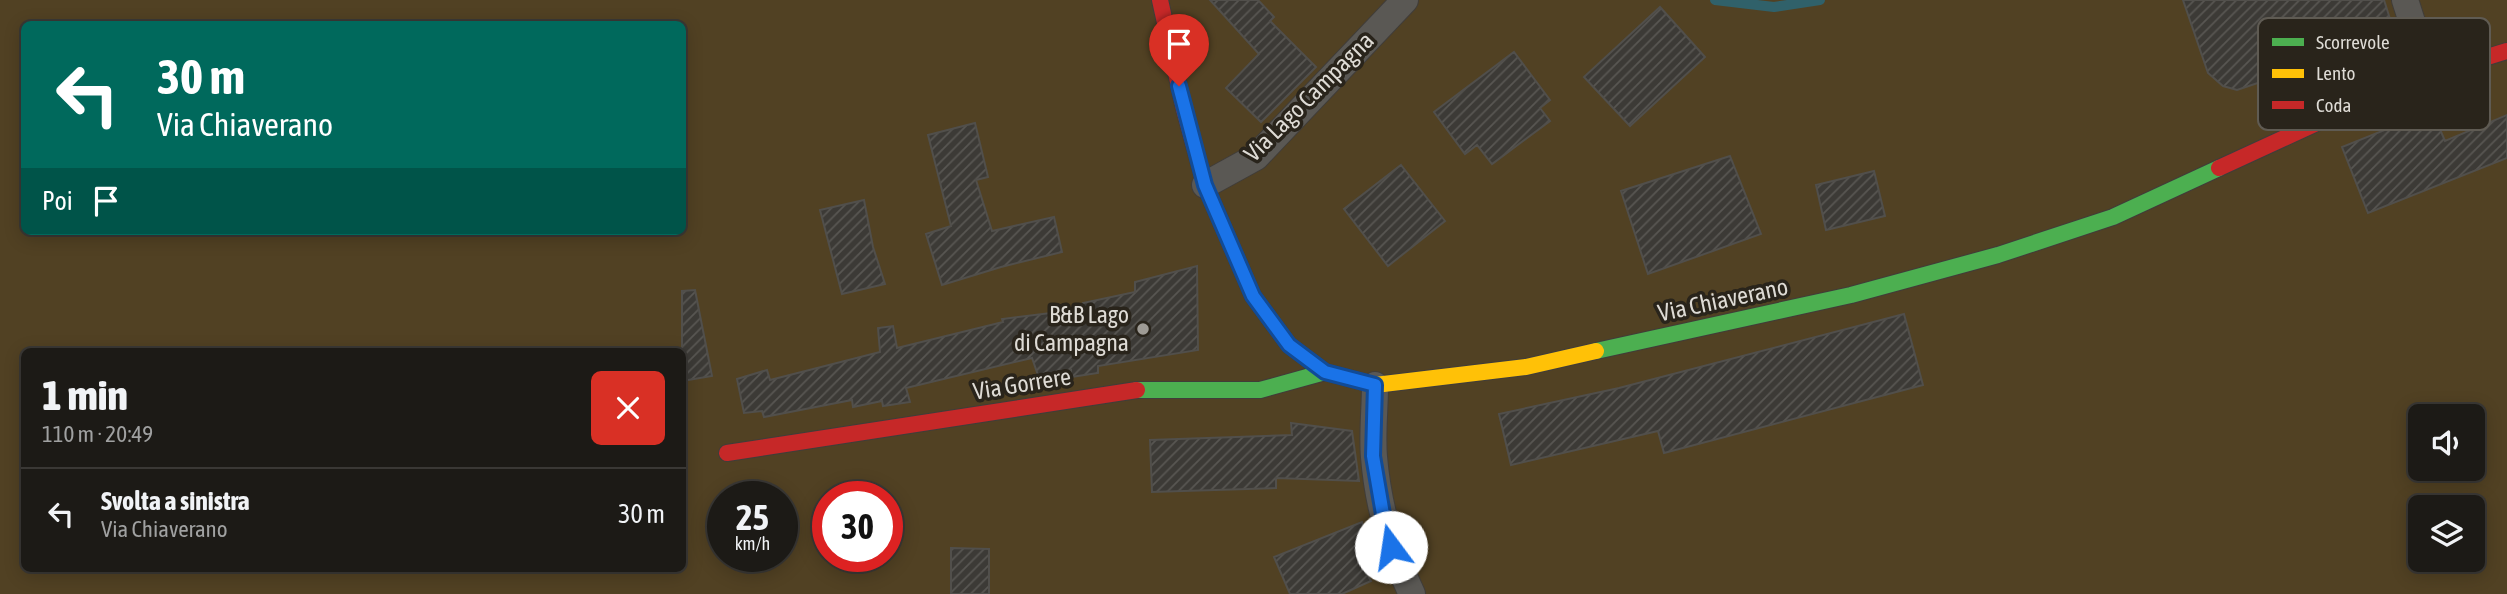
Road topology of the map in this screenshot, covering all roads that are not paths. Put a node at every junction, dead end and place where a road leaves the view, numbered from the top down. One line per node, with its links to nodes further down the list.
1 (1160, 0): 8 (street, Via Chiaverano)
2 (1405, 0): 8 (street, Via Lago Campagna)
3 (2405, 0): 4 (street)
4 (2411, 18)
5 (2507, 51): 6 (street, Via Chiaverano)
6 (2490, 56)
7 (2301, 130): 10 (street, Via Chiaverano)
8 (1205, 185): 9 (street, Via Chiaverano)
9 (1325, 372): 10 (street, Via Chiaverano); 11 (street, Via Gorrere)
10 (1375, 385): 12 (street)
11 (727, 453)
12 (1412, 594)

